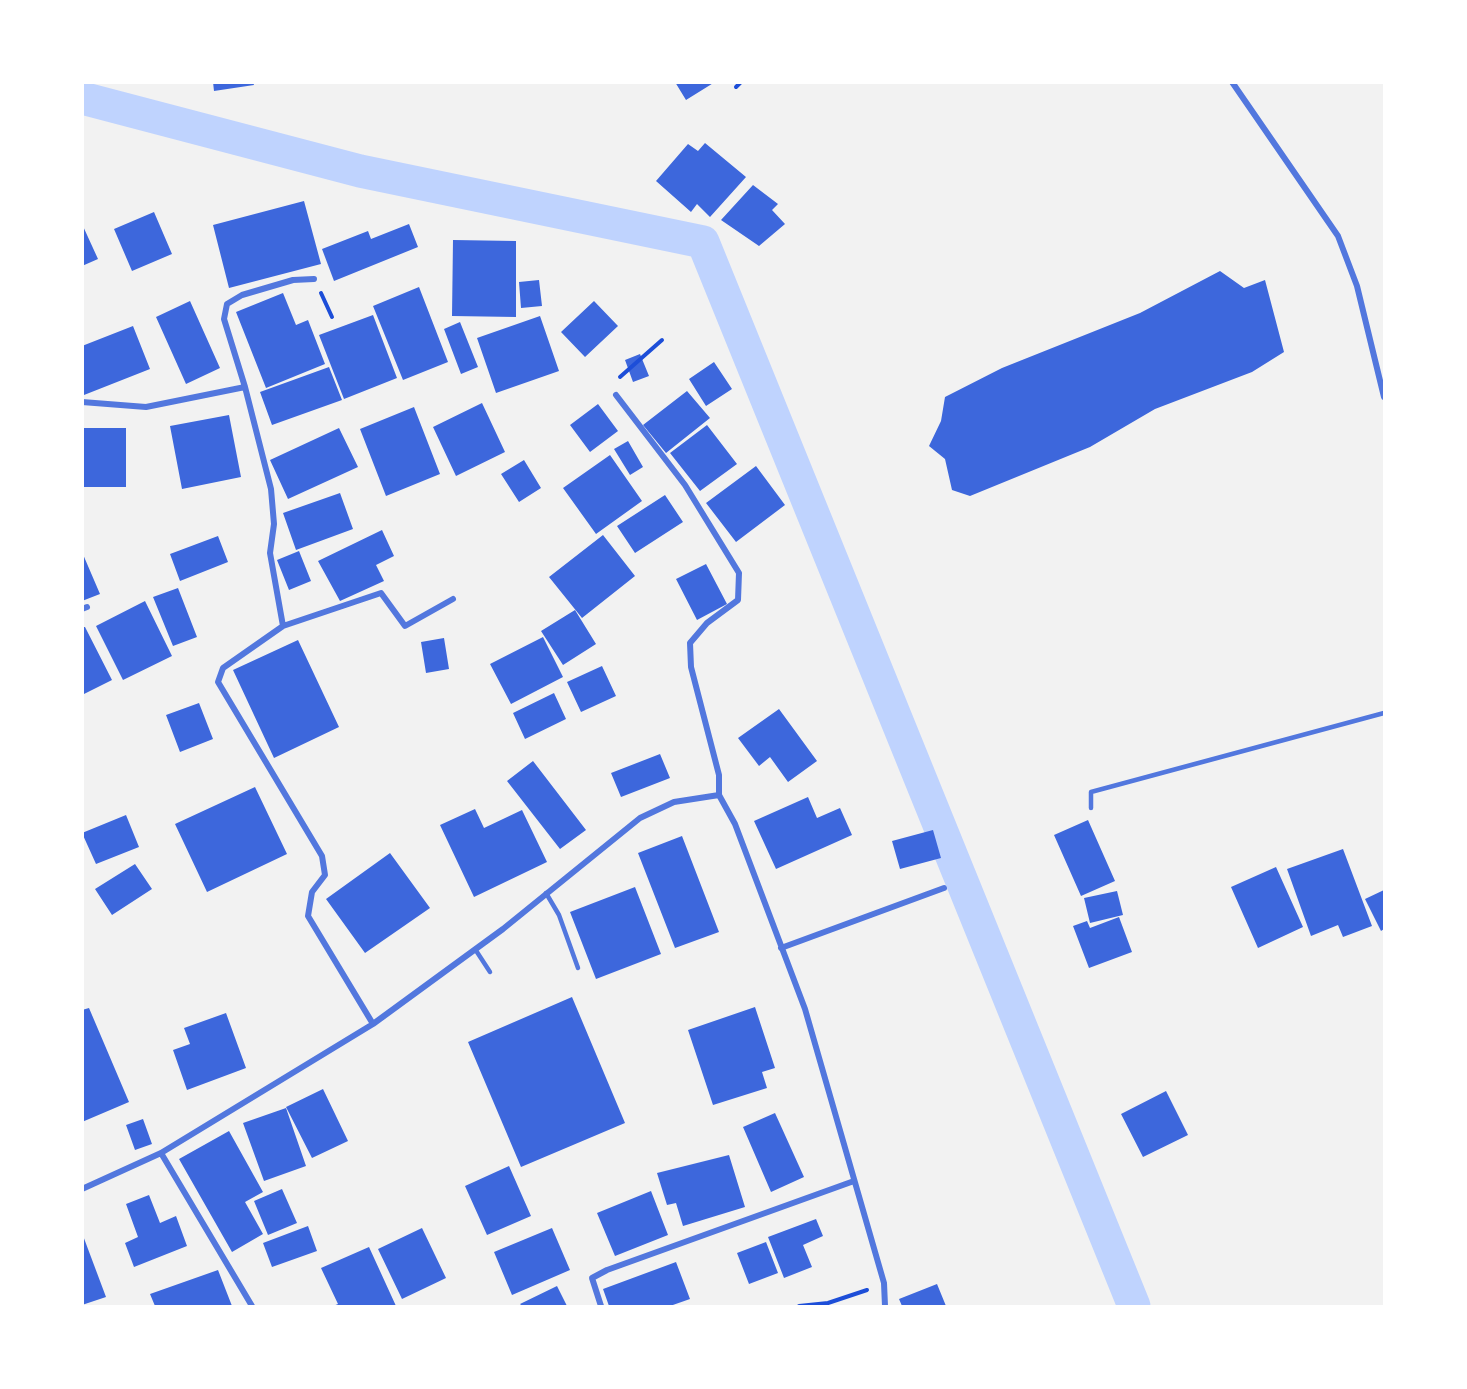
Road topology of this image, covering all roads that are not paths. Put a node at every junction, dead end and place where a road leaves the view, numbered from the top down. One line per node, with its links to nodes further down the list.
1 (1232, 82): 5 (street)
2 (314, 279): 3 (street)
3 (245, 387): 6 (street); 8 (street)
4 (616, 395): 10 (street)
5 (1384, 397)
6 (82, 402)
7 (453, 599): 8 (street)
8 (283, 626): 18 (street)
9 (1384, 713): 11 (lane)
10 (718, 795): 13 (street); 14 (street)
11 (1091, 808)
12 (944, 888): 14 (street)
13 (546, 893): 15 (street); 16 (lane)
14 (782, 948): 20 (street)
15 (475, 949): 17 (lane); 18 (street)
16 (578, 968)
17 (489, 972)
18 (373, 1024): 19 (street)
19 (161, 1153): 21 (street); 22 (street)
20 (854, 1181): 23 (street); 24 (street)
21 (82, 1189)
22 (252, 1306)
23 (601, 1306)
24 (885, 1306)

